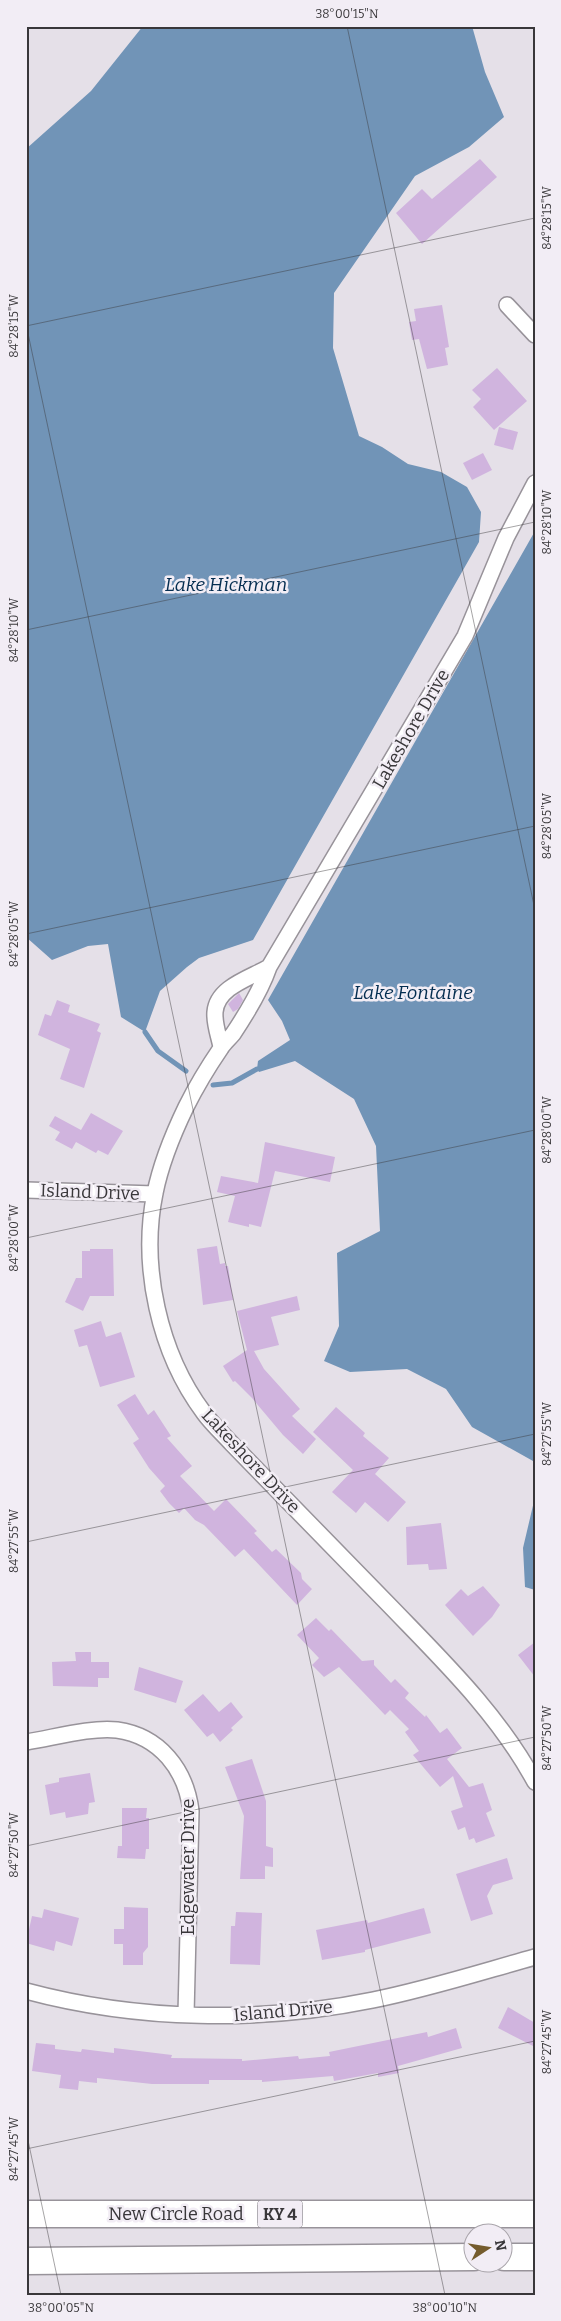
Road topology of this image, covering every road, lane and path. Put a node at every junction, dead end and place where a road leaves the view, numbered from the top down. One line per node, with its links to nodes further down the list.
1 (507, 305): 2 (street)
2 (535, 335)
3 (535, 483): 4 (street, Lakeshore Drive)
4 (269, 967): 5 (street, Lakeshore Drive); 5 (street)
5 (221, 1047): 7 (street, Lakeshore Drive)
6 (26, 1190): 7 (street, Island Drive)
7 (154, 1194): 9 (street, Lakeshore Drive)
8 (26, 1742): 12 (street, Edgewater Drive)
9 (535, 1782)
10 (535, 1957): 12 (street, Island Drive)
11 (26, 1991): 12 (street, Island Drive)
12 (186, 2014)
13 (26, 2214): 14 (highway, New Circle Road / KY 4)
14 (535, 2214)
15 (464, 2257): 18 (highway)
16 (514, 2257): 17 (highway)
17 (535, 2257)
18 (26, 2261)

